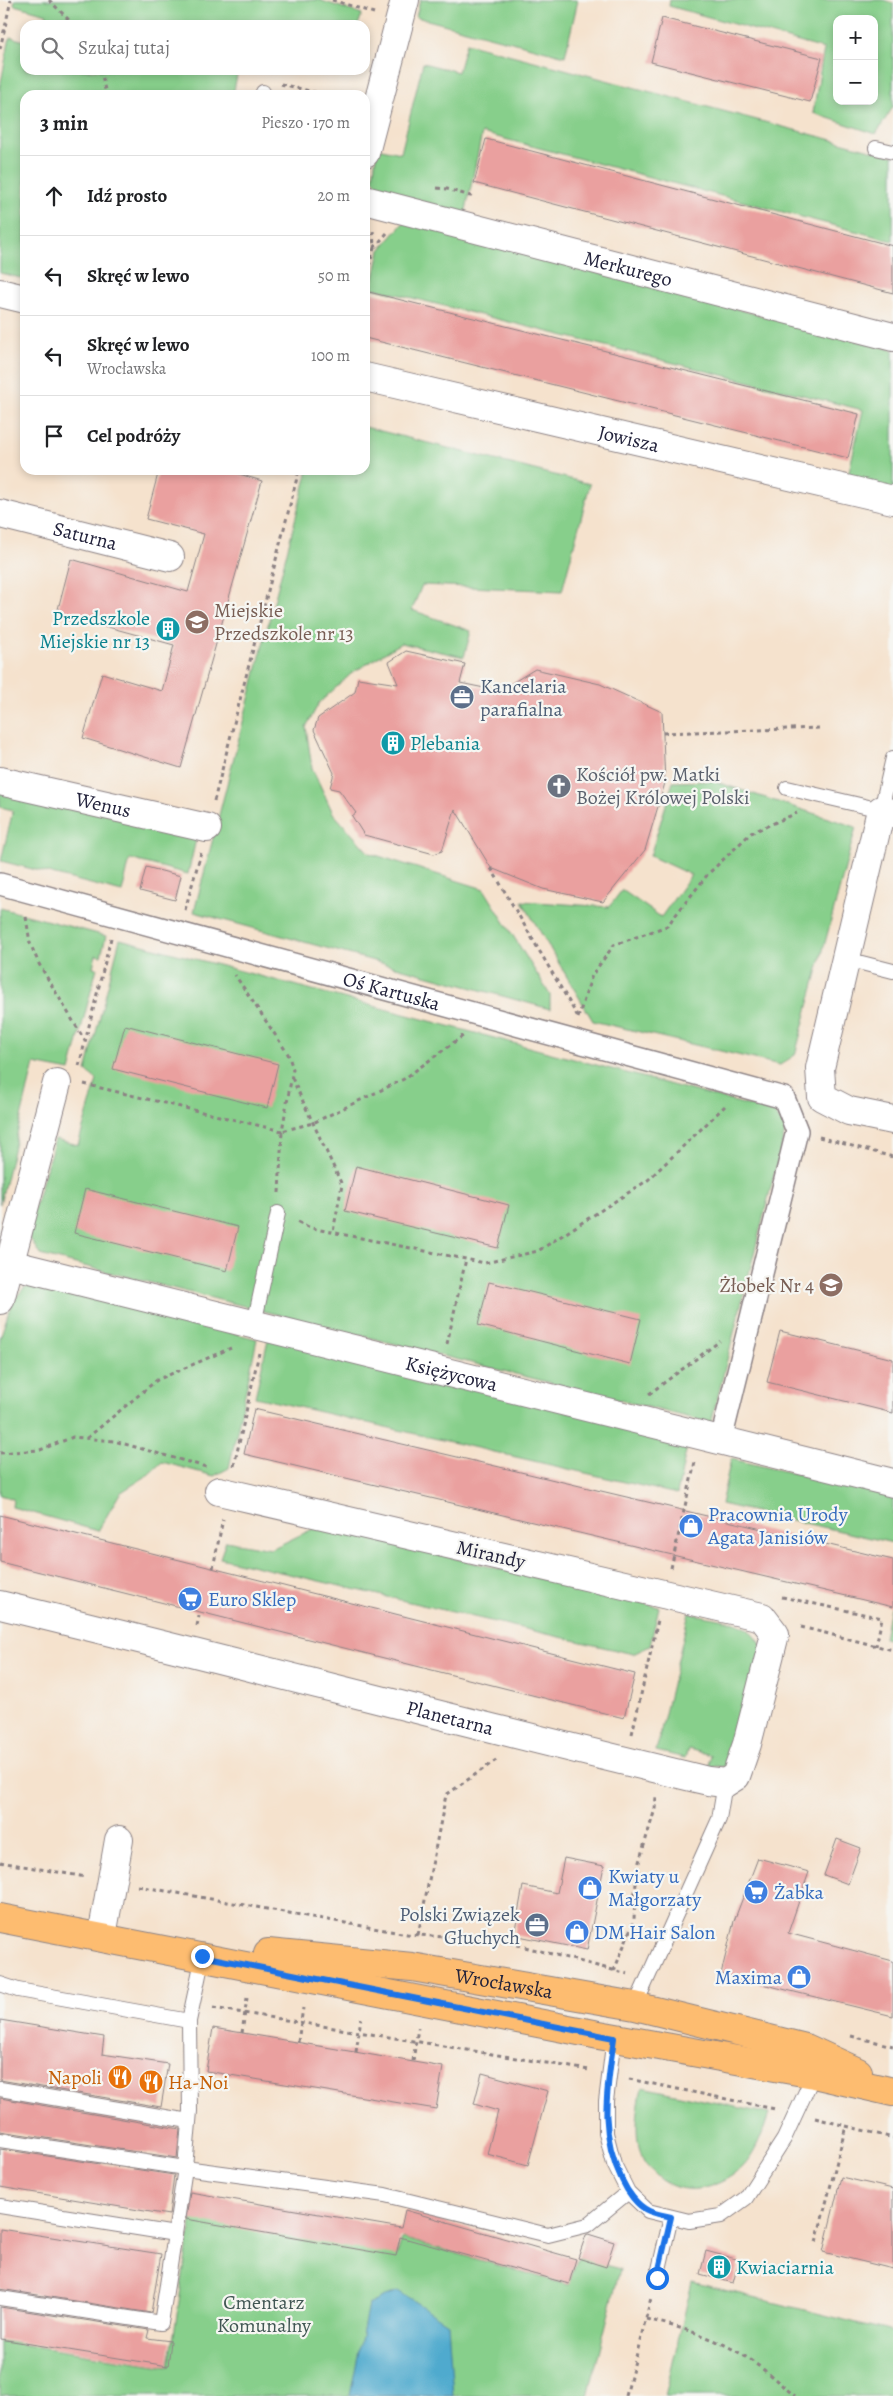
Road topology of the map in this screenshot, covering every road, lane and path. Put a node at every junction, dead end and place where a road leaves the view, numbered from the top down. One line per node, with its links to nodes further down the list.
1 (11, 0): 6 (path)
2 (49, 0): 5 (path)
3 (332, 0): 4 (path)
4 (402, 10): 11 (street)
5 (69, 20)
6 (0, 49)
7 (102, 75): 8 (path)
8 (105, 90)
9 (263, 90): 10 (path)
10 (306, 90)
11 (370, 135)
12 (876, 148): 13 (lane)
13 (893, 152)
14 (370, 202): 19 (street, Merkurego)
15 (370, 217): 16 (path)
16 (370, 263)
17 (0, 293): 18 (street)
18 (20, 298)
19 (893, 337)
20 (370, 378): 22 (street, Jowisza)
21 (298, 475): 32 (path)
22 (893, 500)
23 (0, 514): 24 (street, Saturna)
24 (170, 557)
25 (819, 728): 26 (path)
26 (663, 733)
27 (893, 758): 31 (lane)
28 (0, 781): 32 (street, Wenus)
29 (787, 788): 30 (lane)
30 (835, 800): 31 (lane); 42 (path)
31 (887, 812): 39 (street)
32 (207, 828): 37 (path)
33 (491, 868): 42 (path)
34 (0, 884): 35 (street, Oś Kartuska)
35 (22, 890): 36 (street, Oś Kartuska); 44 (path)
36 (117, 916): 37 (street, Oś Kartuska); 44 (path)
37 (179, 933): 38 (street, Oś Kartuska)
38 (214, 943): 41 (street, Oś Kartuska); 45 (path)
39 (846, 959): 40 (lane); 48 (street)
40 (893, 971)
41 (489, 1017): 43 (street, Oś Kartuska); 49 (path)
42 (578, 1017): 43 (path)
43 (572, 1040): 47 (street, Oś Kartuska)
44 (85, 1041): 46 (path)
45 (292, 1077): 49 (path); 51 (path)
46 (69, 1079): 51 (path); 56 (street)
47 (745, 1087): 50 (street, Oś Kartuska); 55 (path)
48 (893, 1120)
49 (313, 1124): 51 (path); 54 (path)
50 (797, 1131): 52 (path); 58 (street)
51 (282, 1132): 53 (path)
52 (893, 1157)
53 (278, 1213): 54 (path); 59 (lane)
54 (333, 1232): 55 (path)
55 (466, 1259): 60 (path)
56 (10, 1264): 57 (street); 59 (street, Księżycowa)
57 (0, 1300)
58 (752, 1317): 61 (path); 63 (street)
59 (261, 1328): 60 (street, Księżycowa); 62 (path); 65 (path)
60 (441, 1371): 63 (street, Księżycowa)
61 (643, 1399)
62 (86, 1438): 64 (path); 65 (path)
63 (711, 1438): 66 (street, Księżycowa); 67 (path)
64 (0, 1453)
65 (222, 1478): 67 (street, Mirandy)
66 (893, 1483)
67 (664, 1595): 69 (street, Mirandy); 73 (path)
68 (0, 1605): 72 (street, Planetarna)
69 (769, 1607): 70 (path); 70 (path); 75 (street)
70 (876, 1646): 71 (path)
71 (893, 1650)
72 (530, 1737): 73 (street, Planetarna); 78 (path)
73 (625, 1761): 74 (street, Planetarna)
74 (657, 1769): 75 (street, Planetarna); 81 (path)
75 (726, 1783): 85 (lane)
76 (120, 1840): 79 (street)
77 (0, 1918): 79 (main road, Wrocławska)
78 (418, 1934)
79 (102, 1936): 80 (main road, Wrocławska); 85 (main road, Wrocławska)
80 (202, 1956): 84 (lane); 94 (main road, Wrocławska)
81 (614, 1971)
82 (0, 1984): 89 (lane)
83 (247, 1998): 87 (path)
84 (193, 1999): 87 (path); 89 (lane)
85 (634, 2006): 102 (main road, Wrocławska)
86 (303, 2008): 90 (path)
87 (245, 2013): 90 (path); 92 (path)
88 (361, 2018): 93 (path)
89 (189, 2021): 104 (lane)
90 (301, 2022): 93 (path); 96 (path)
91 (418, 2028): 95 (path)
92 (242, 2032)
93 (359, 2032): 95 (path); 97 (path)
94 (614, 2038): 99 (main road, Wrocławska); 100 (lane)
95 (416, 2041): 98 (path); 100 (path)
96 (298, 2042)
97 (356, 2052)
98 (413, 2061)
99 (814, 2074): 102 (main road, Wrocławska); 103 (lane)
100 (609, 2075): 103 (path); 109 (lane)
101 (0, 2089): 104 (lane)
102 (893, 2090)
103 (796, 2113): 105 (path); 111 (lane)
104 (188, 2121): 108 (lane)
105 (846, 2126): 106 (path); 113 (path)
106 (893, 2138)
107 (0, 2140): 108 (lane)
108 (185, 2168): 109 (lane); 112 (lane)
109 (628, 2192): 111 (lane)
110 (0, 2206): 112 (lane)
111 (671, 2217): 114 (lane)
112 (175, 2234): 115 (lane)
113 (816, 2242)
114 (657, 2278): 116 (path)
115 (0, 2298)
116 (646, 2319): 117 (path); 118 (path)
117 (626, 2396)
118 (795, 2396)

